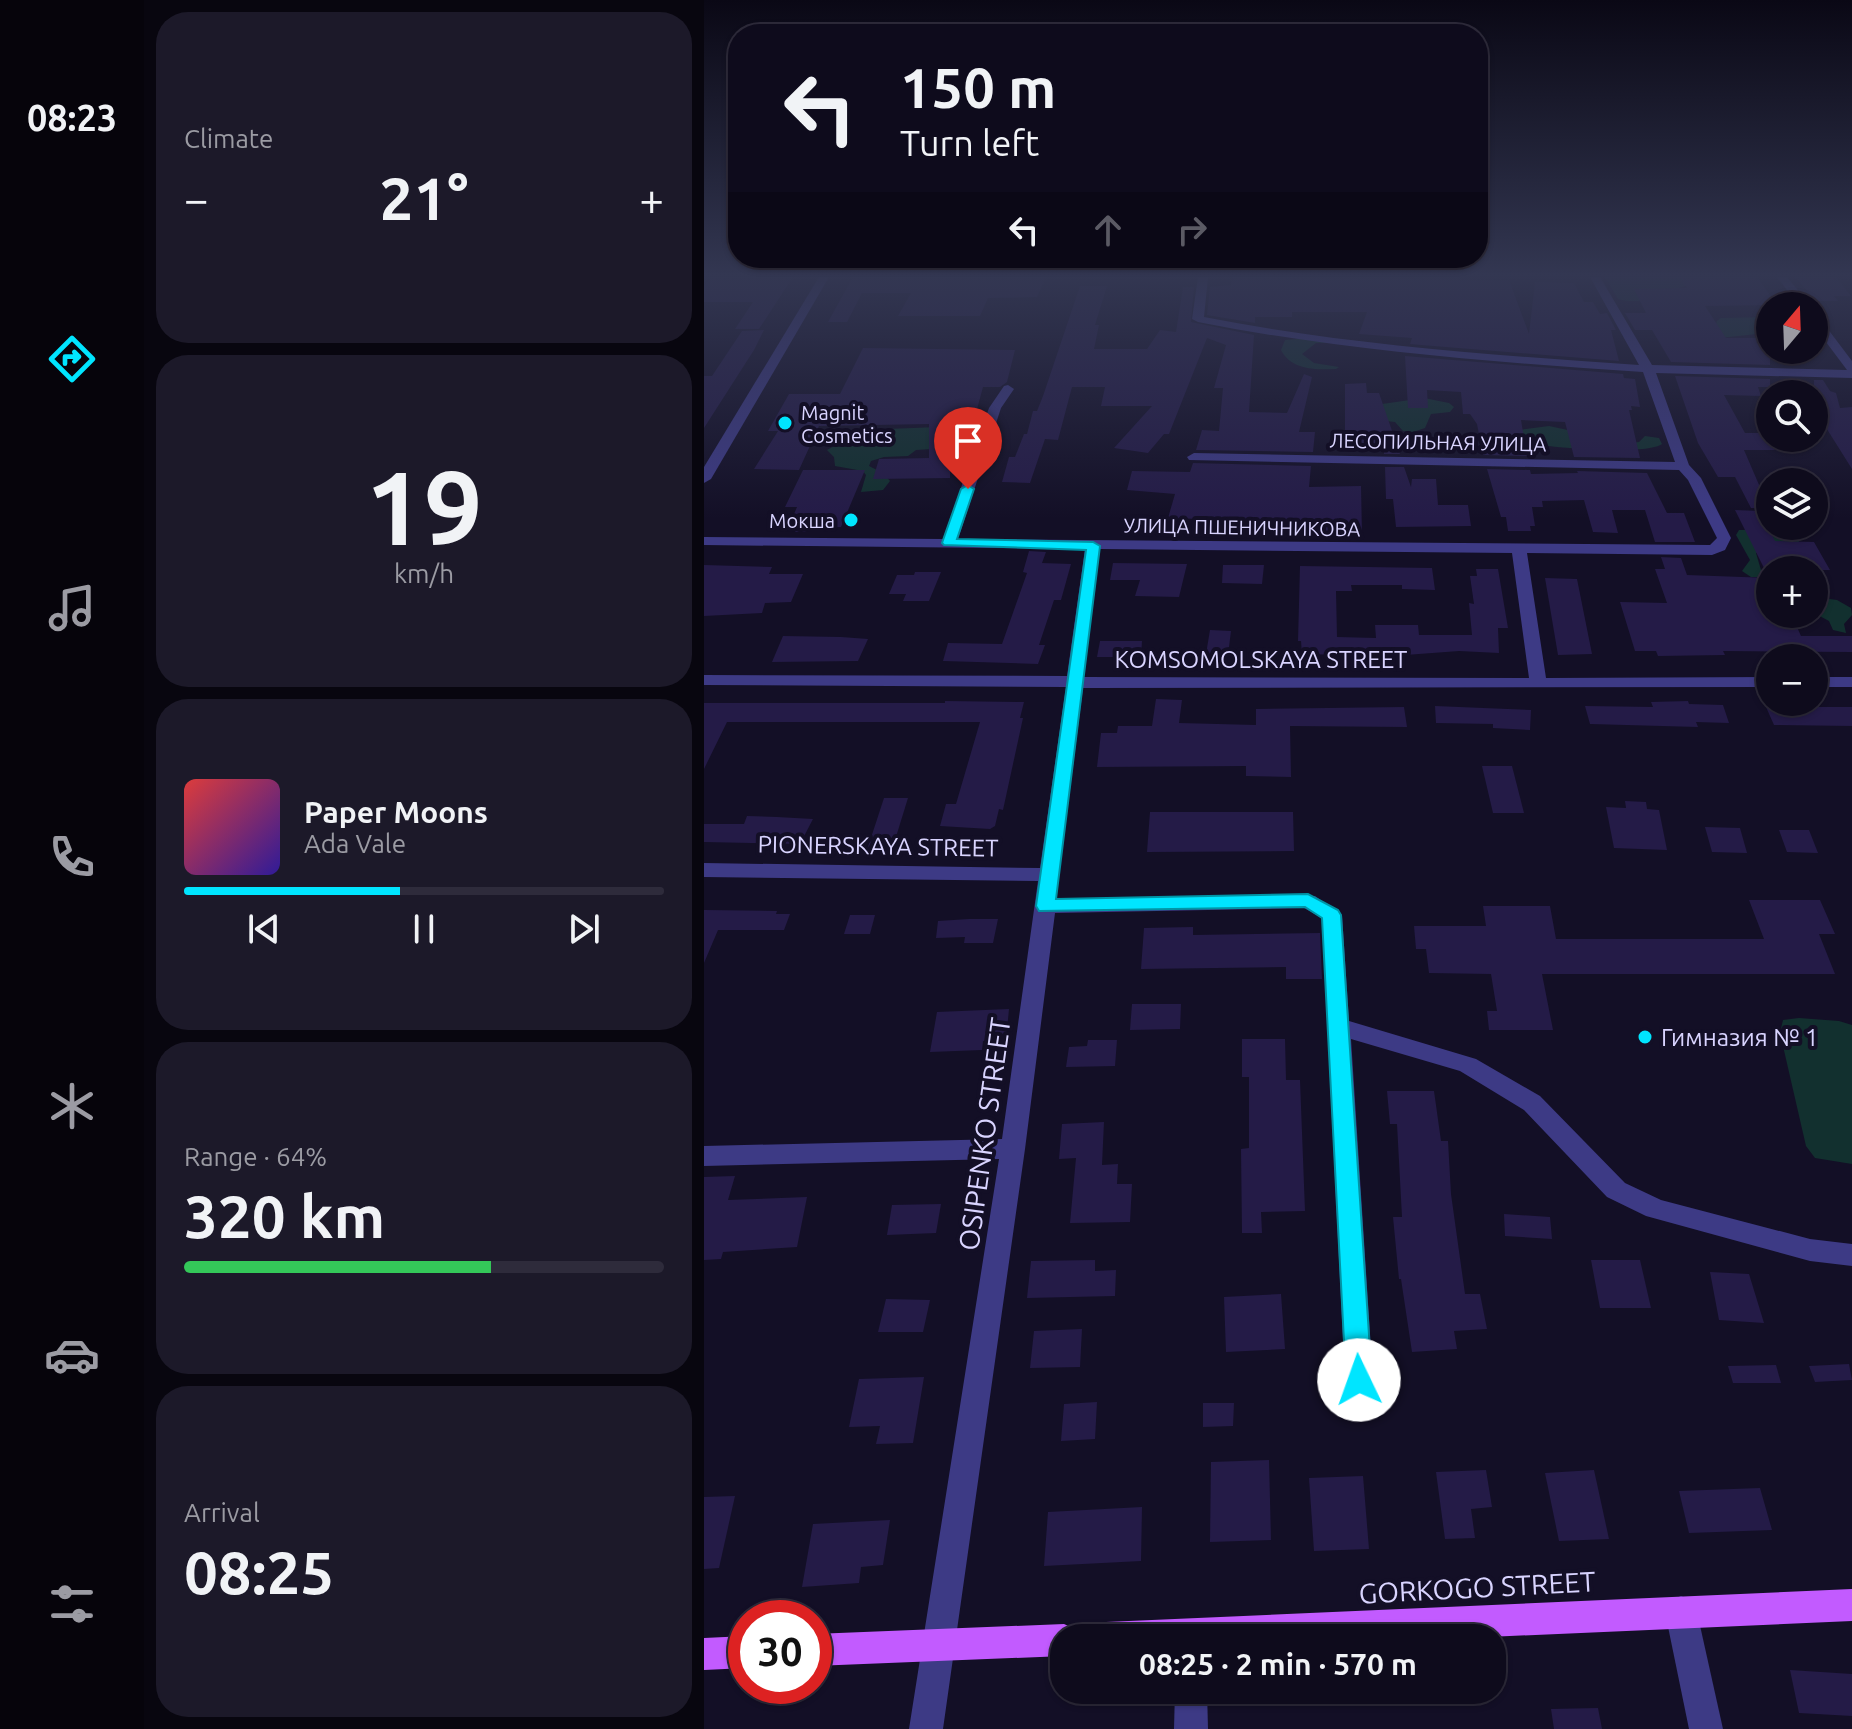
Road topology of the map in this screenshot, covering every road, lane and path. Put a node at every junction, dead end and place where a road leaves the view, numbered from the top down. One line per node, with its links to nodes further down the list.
1 (776, 358): 9 (street)
2 (1496, 358): 4 (street)
3 (1641, 358): 4 (street)
4 (1648, 369): 5 (street); 8 (street)
5 (1852, 371)
6 (1008, 389): 11 (street)
7 (1194, 457): 8 (street, ЛЕСОПИЛЬНАЯ УЛИЦА)
8 (1683, 466): 13 (street, УЛИЦА ПШЕНИЧНИКОВА)
9 (704, 479)
10 (704, 541): 11 (street, УЛИЦА ПШЕНИЧНИКОВА)
11 (949, 543): 12 (street, УЛИЦА ПШЕНИЧНИКОВА)
12 (1093, 546): 13 (street, УЛИЦА ПШЕНИЧНИКОВА); 15 (street, OSIPENKO STREET)
13 (1519, 550): 16 (street)
14 (704, 680): 15 (street, KOMSOMOLSKAYA STREET)
15 (1076, 681): 16 (street, KOMSOMOLSKAYA STREET); 21 (street, OSIPENKO STREET)
16 (1538, 682): 17 (street, KOMSOMOLSKAYA STREET)
17 (1756, 682)
18 (1828, 682): 19 (street)
19 (1852, 682)
20 (704, 870): 21 (street, PIONERSKAYA STREET)
21 (1050, 875): 22 (street, OSIPENKO STREET)
22 (1046, 906): 23 (street); 24 (street, OSIPENKO STREET)
23 (1340, 1027): 26 (street); 27 (street)
24 (1013, 1149): 25 (street); 32 (street, OSIPENKO STREET)
25 (704, 1156)
26 (1852, 1255)
27 (1359, 1380)
28 (1852, 1605): 29 (main road, GORKOGO STREET)
29 (1681, 1612): 30 (main road, GORKOGO STREET); 39 (street)
30 (1436, 1624)
31 (1050, 1641): 32 (main road)
32 (938, 1646): 33 (main road); 37 (street, OSIPENKO STREET)
33 (832, 1649)
34 (728, 1653): 35 (main road)
35 (704, 1654)
36 (1191, 1704): 38 (street)
37 (926, 1729)
38 (1191, 1729)
39 (1706, 1729)

